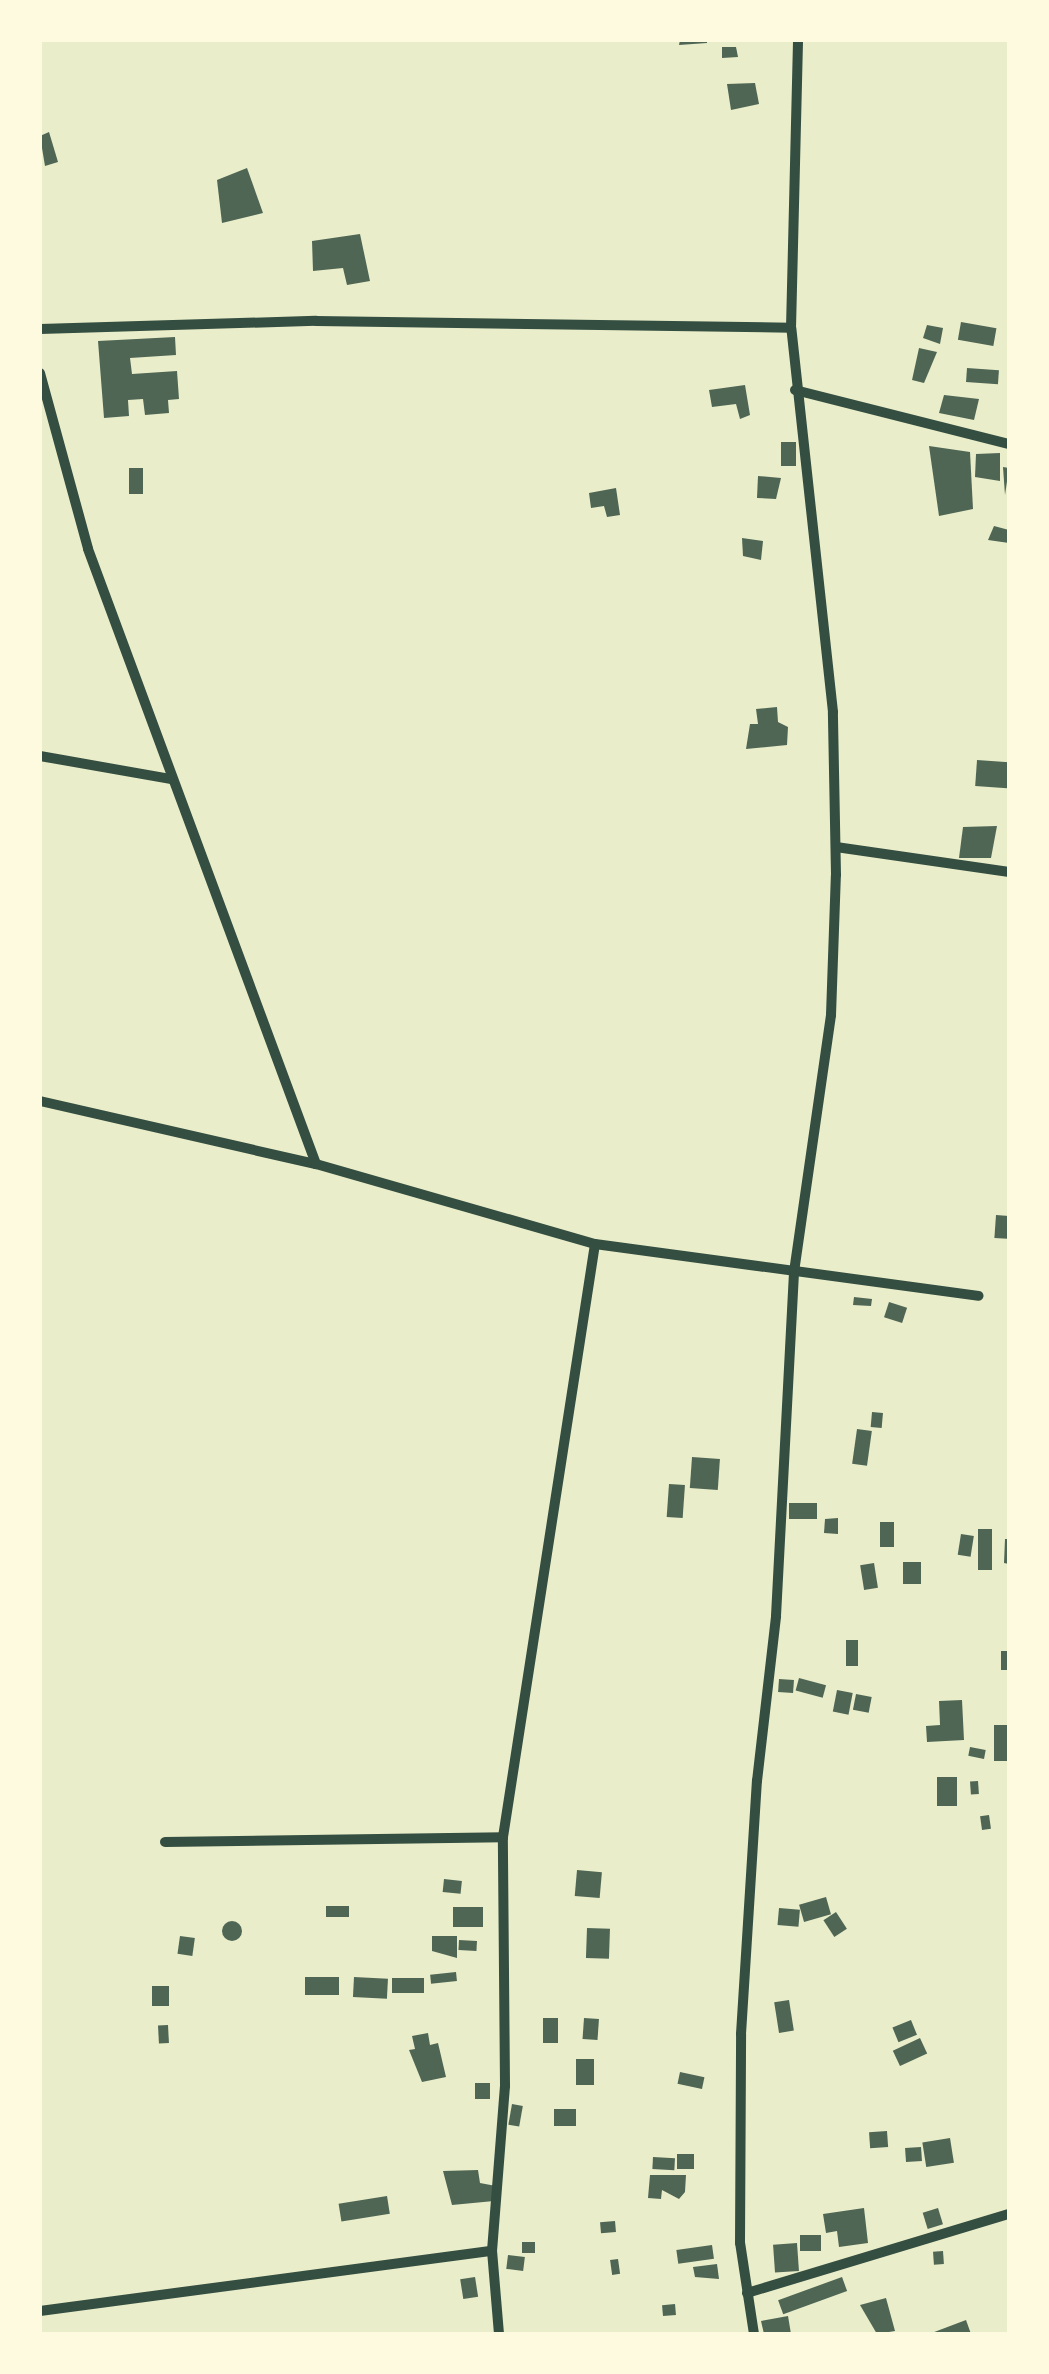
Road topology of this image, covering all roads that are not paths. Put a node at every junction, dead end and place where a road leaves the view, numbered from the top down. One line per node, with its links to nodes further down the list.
1 (798, 40): 2 (street)
2 (792, 328): 3 (street); 5 (street)
3 (40, 330)
4 (40, 373): 8 (street)
5 (795, 390): 6 (street); 9 (street)
6 (1009, 444)
7 (40, 756): 8 (street)
8 (170, 779): 12 (street)
9 (836, 847): 10 (street); 14 (street)
10 (1009, 872)
11 (40, 1101): 12 (street)
12 (316, 1164): 13 (street)
13 (595, 1244): 14 (street); 16 (street)
14 (794, 1272): 15 (street); 20 (street)
15 (978, 1296)
16 (504, 1837): 17 (street); 19 (street)
17 (165, 1842)
18 (1009, 2214): 20 (street)
19 (492, 2251): 21 (street); 22 (street)
20 (747, 2293): 23 (street)
21 (40, 2311)
22 (498, 2334)
23 (754, 2334)

